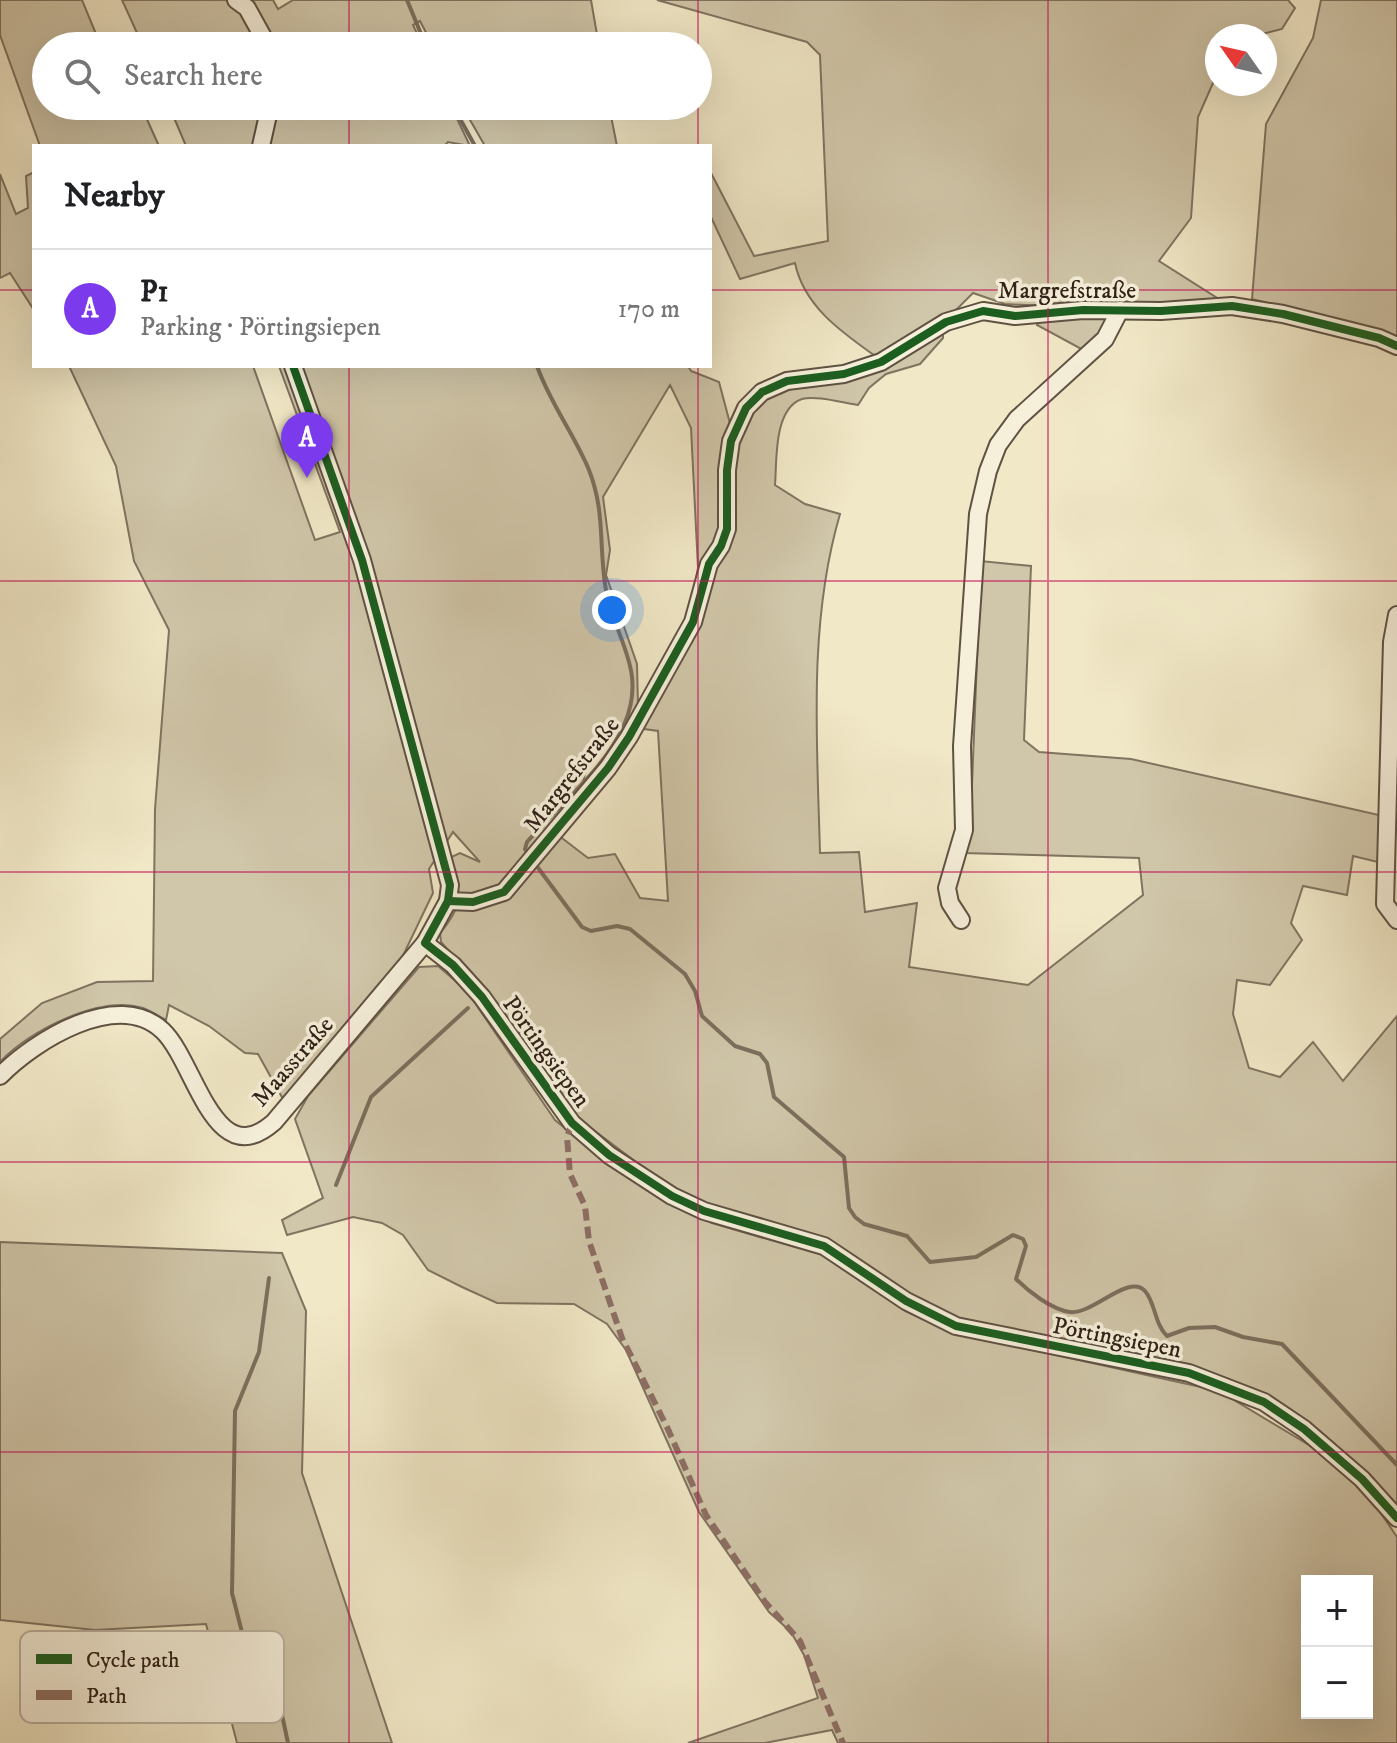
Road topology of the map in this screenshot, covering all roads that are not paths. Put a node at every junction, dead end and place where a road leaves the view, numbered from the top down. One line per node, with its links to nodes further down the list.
1 (236, 0): 2 (street)
2 (260, 32)
3 (267, 120): 4 (street)
4 (261, 144)
5 (1120, 310): 6 (street, Margrefstraße); 9 (street, Margrefstraße); 10 (street, Margrefstraße)
6 (1397, 346)
7 (294, 368): 9 (street)
8 (1397, 615): 11 (street)
9 (448, 901): 12 (street)
10 (961, 920)
11 (1397, 920)
12 (425, 943): 13 (street, Maasstraße); 14 (street, Pörtingsiepen)
13 (0, 1076)
14 (1397, 1518)

